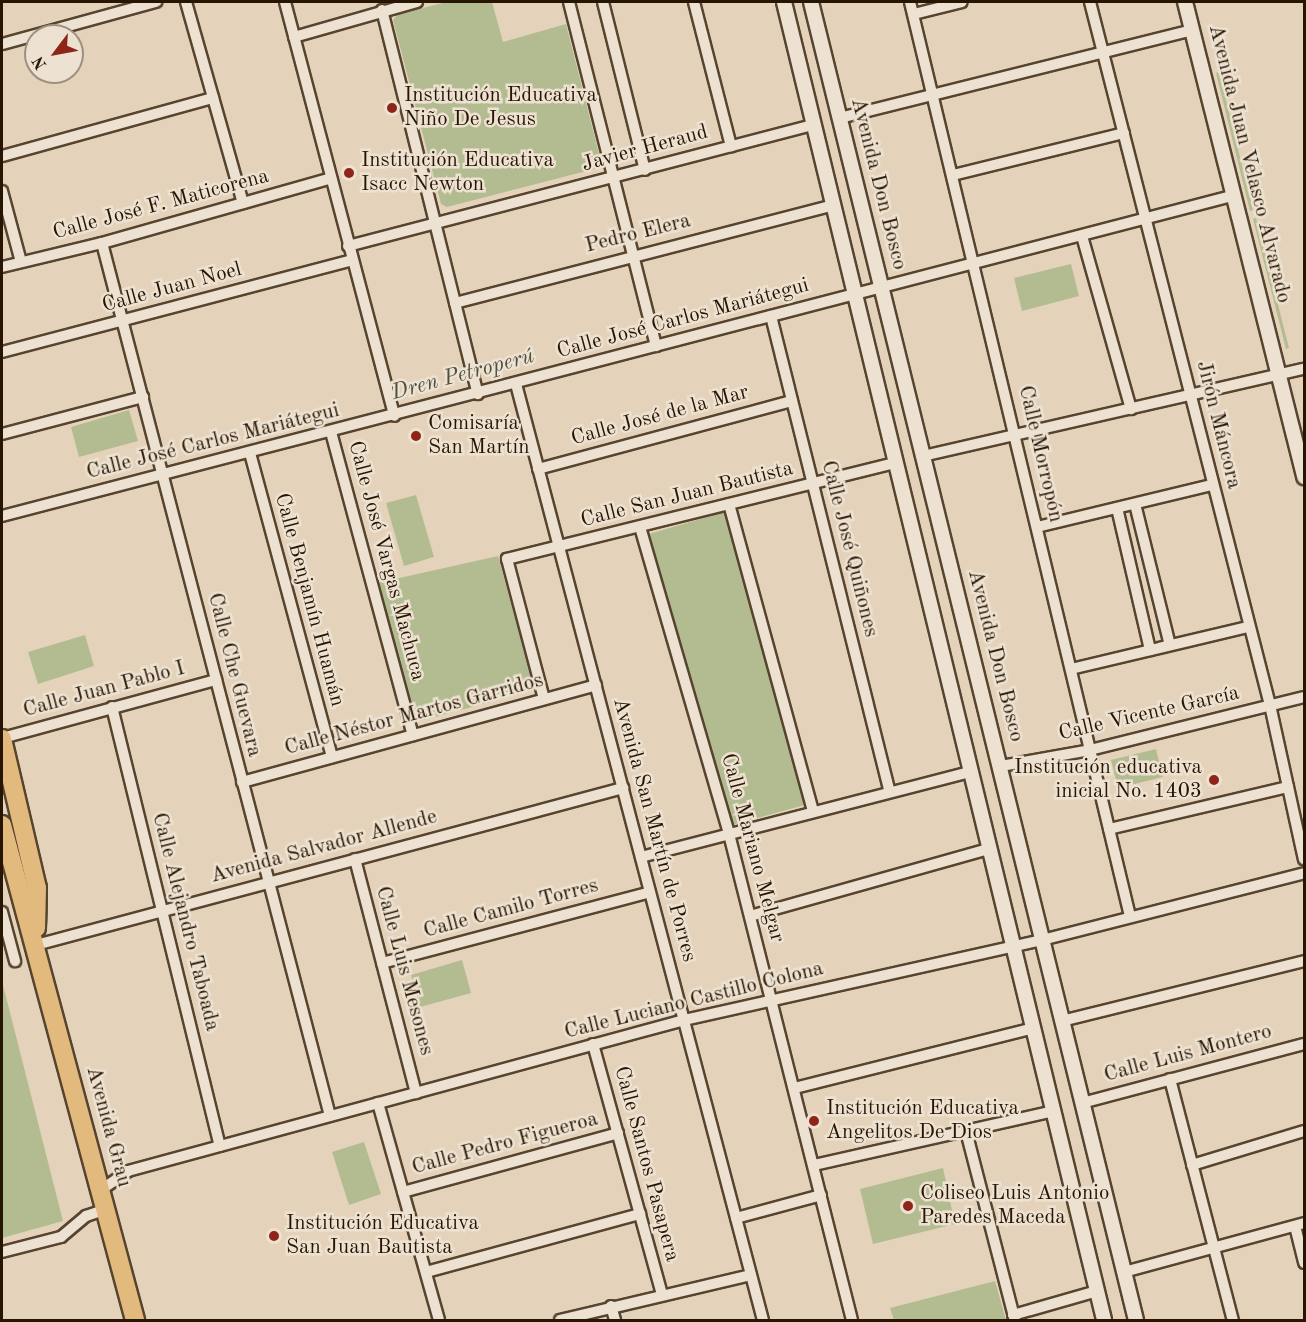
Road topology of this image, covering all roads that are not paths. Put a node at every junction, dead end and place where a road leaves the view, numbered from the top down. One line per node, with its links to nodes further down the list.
1 (156, 2): 18 (street)
2 (186, 2): 21 (street)
3 (285, 2): 17 (street)
4 (417, 2): 14 (street)
5 (569, 2): 30 (street)
6 (603, 2): 27 (street)
7 (694, 2): 25 (street)
8 (784, 2): 23 (street)
9 (811, 2): 22 (street, Avenida Don Bosco)
10 (910, 2): 15 (street, Calle Morropón)
11 (962, 2): 15 (street)
12 (1090, 2): 19 (street, Jirón Máncora)
13 (1185, 2): 16 (street, Avenida Juan Velasco Alvarado)
14 (382, 10): 17 (street); 36 (street)
15 (914, 14): 20 (street, Calle Morropón)
16 (1192, 30): 19 (street); 32 (street, Avenida Juan Velasco Alvarado)
17 (294, 37): 29 (street)
18 (2, 44)
19 (1102, 53): 20 (street); 24 (street, Jirón Máncora)
20 (932, 92): 22 (street); 28 (street, Calle Morropón)
21 (213, 98): 26 (street); 33 (street)
22 (840, 118): 45 (street, Avenida Don Bosco)
23 (812, 125): 25 (street, Javier Heraud); 34 (street)
24 (1124, 133): 28 (street); 35 (street, Jirón Máncora)
25 (731, 146): 27 (street, Javier Heraud)
26 (2, 156)
27 (645, 170): 30 (street, Javier Heraud)
28 (953, 175): 43 (street, Calle Morropón)
29 (331, 178): 33 (street, Calle José F. Maticorena); 39 (street)
30 (614, 179): 36 (street, Javier Heraud); 40 (street)
31 (2, 191): 42 (street)
32 (1235, 195): 35 (street, Calle José Carlos Mariátegui); 53 (street, Avenida Juan Velasco Alvarado)
33 (243, 203): 38 (street, Calle José F. Maticorena)
34 (831, 206): 40 (street, Pedro Elera); 46 (street)
35 (1147, 217): 37 (street, Calle José Carlos Mariátegui); 56 (street, Jirón Máncora)
36 (436, 224): 39 (street, Javier Heraud); 47 (street)
37 (1082, 236): 43 (street, Calle José Carlos Mariátegui); 59 (street)
38 (102, 243): 42 (street, Calle José F. Maticorena); 49 (street, Calle Che Guevara)
39 (348, 246): 41 (street)
40 (633, 255): 47 (street, Pedro Elera); 50 (street)
41 (352, 260): 49 (street, Calle Juan Noel); 60 (street)
42 (21, 262): 44 (street, Calle José F. Maticorena)
43 (975, 264): 45 (street, Calle José Carlos Mariátegui); 63 (street, Calle Morropón)
44 (2, 267)
45 (881, 286): 46 (street, Calle José Carlos Mariátegui); 65 (street, Avenida Don Bosco)
46 (853, 294): 48 (street, Calle José Carlos Mariátegui); 66 (street)
47 (455, 303): 55 (street)
48 (771, 316): 50 (street, Calle José Carlos Mariátegui); 58 (street, Calle José Quiñones)
49 (123, 321): 51 (street, Calle Juan Noel); 57 (street, Calle Che Guevara)
50 (656, 346): 54 (street, Calle José Carlos Mariátegui)
51 (2, 352)
52 (1305, 369): 53 (street)
53 (1281, 375): 56 (street); 69 (street, Avenida Juan Velasco Alvarado)
54 (516, 384): 55 (street, Calle José Carlos Mariátegui); 67 (street, Avenida San Martín de Porres)
55 (478, 394): 60 (street, Calle José Carlos Mariátegui)
56 (1190, 394): 59 (street); 71 (street, Jirón Máncora)
57 (143, 398): 62 (street); 68 (street, Calle Che Guevara)
58 (792, 401): 67 (street, Calle José de la Mar); 70 (street, Calle José Quiñones)
59 (1131, 409): 63 (street)
60 (394, 416): 61 (street, Calle José Carlos Mariátegui)
61 (331, 432): 64 (street, Calle José Carlos Mariátegui); 89 (street, Calle José Vargas Machuca)
62 (2, 434)
63 (1016, 436): 65 (street); 77 (street, Calle Morropón)
64 (250, 453): 68 (street, Calle José Carlos Mariátegui); 92 (street, Calle Benjamín Huamán)
65 (923, 456): 93 (street, Avenida Don Bosco)
66 (895, 463): 70 (street, Calle San Juan Bautista); 94 (street)
67 (538, 469): 78 (street, Avenida San Martín de Porres)
68 (163, 475): 75 (street, Calle José Carlos Mariátegui); 83 (street, Calle Che Guevara)
69 (1305, 477)
70 (813, 484): 72 (street, Calle San Juan Bautista); 98 (street, Calle José Quiñones)
71 (1212, 485): 73 (street); 79 (street, Jirón Máncora)
72 (729, 504): 76 (street, Calle San Juan Bautista); 99 (street)
73 (1135, 504): 74 (street); 80 (street)
74 (1117, 508): 77 (street); 81 (street)
75 (2, 516)
76 (640, 527): 78 (street, Calle San Juan Bautista); 102 (street, Calle Mariano Melgar)
77 (1037, 527): 82 (street, Calle Morropón)
78 (559, 547): 84 (street, Avenida San Martín de Porres); 86 (street, Calle San Juan Bautista)
79 (1247, 627): 80 (street); 87 (street, Jirón Máncora)
80 (1170, 645): 81 (street)
81 (1150, 650): 82 (street)
82 (1071, 669): 91 (street, Calle Morropón)
83 (216, 680): 88 (street, Calle Juan Pablo I); 95 (street, Calle Che Guevara)
84 (596, 686): 86 (street, Calle Néstor Martos Garridos); 97 (street, Avenida San Martín de Porres)
85 (1305, 697): 87 (street, Calle Vicente García)
86 (544, 699): 89 (street, Calle Néstor Martos Garridos)
87 (1270, 705): 91 (street, Calle Vicente García); 96 (street, Jirón Máncora)
88 (112, 707): 90 (street, Calle Juan Pablo I); 110 (street, Calle Alejandro Taboada)
89 (413, 735): 92 (street, Calle Néstor Martos Garridos)
90 (2, 738): 115 (main road, Avenida Grau)
91 (1090, 750): 93 (street, Calle Vicente García); 101 (street, Calle Morropón)
92 (332, 758): 95 (street, Calle Néstor Martos Garridos)
93 (1001, 766): 114 (street, Avenida Don Bosco)
94 (970, 772): 98 (street); 103 (street)
95 (242, 782): 108 (street, Calle Che Guevara)
96 (1288, 787): 101 (street); 106 (street, Jirón Máncora)
97 (623, 788): 104 (street, Avenida San Martín de Porres); 105 (street, Avenida Salvador Allende)
98 (889, 791): 99 (street)
99 (813, 811): 102 (street)
100 (2, 825): 115 (main road, Avenida Grau)
101 (1109, 829): 113 (street, Calle Morropón)
102 (729, 834): 104 (street); 112 (street, Calle Mariano Melgar)
103 (989, 849): 112 (street); 116 (street)
104 (641, 857): 109 (street, Avenida San Martín de Porres)
105 (355, 859): 108 (street, Avenida Salvador Allende); 119 (street, Calle Luis Mesones)
106 (1305, 859)
107 (1305, 873): 113 (street, Calle Luciano Castillo Colona)
108 (267, 882): 110 (street, Avenida Salvador Allende); 132 (street, Calle Che Guevara)
109 (650, 892): 119 (street, Calle Camilo Torres); 121 (street, Avenida San Martín de Porres)
110 (162, 910): 115 (street, Avenida Salvador Allende); 136 (street, Calle Alejandro Taboada)
111 (2, 912): 117 (street)
112 (750, 916): 120 (street, Calle Mariano Melgar)
113 (1130, 916): 114 (street, Calle Luciano Castillo Colona)
114 (1042, 940): 116 (street, Calle Luciano Castillo Colona); 122 (street, Avenida Don Bosco)
115 (36, 945): 139 (main road, Avenida Grau)
116 (1012, 945): 120 (street, Calle Luciano Castillo Colona); 123 (street)
117 (15, 961)
118 (1305, 961): 122 (street)
119 (382, 963): 128 (street, Calle Luis Mesones)
120 (772, 1000): 121 (street, Calle Luciano Castillo Colona); 127 (street, Calle Mariano Melgar)
121 (684, 1020): 124 (street, Calle Luciano Castillo Colona); 144 (street, Avenida San Martín de Porres)
122 (1062, 1022): 130 (street, Avenida Don Bosco)
123 (1033, 1028): 127 (street); 131 (street)
124 (593, 1044): 128 (street, Calle Luciano Castillo Colona); 135 (street, Calle Santos Pasapera)
125 (1305, 1044): 126 (street, Calle Luis Montero)
126 (1170, 1079): 130 (street, Calle Luis Montero); 138 (street)
127 (795, 1088): 137 (street, Calle Mariano Melgar)
128 (416, 1093): 129 (street, Calle Luciano Castillo Colona)
129 (378, 1103): 132 (street, Calle Luciano Castillo Colona); 140 (street)
130 (1082, 1103): 150 (street, Avenida Don Bosco)
131 (1053, 1111): 133 (street); 152 (street)
132 (330, 1116): 136 (street, Calle Luciano Castillo Colona)
133 (966, 1131): 137 (street); 155 (street)
134 (1305, 1131): 138 (street)
135 (618, 1133): 140 (street, Calle Pedro Figueroa); 143 (street, Calle Santos Pasapera)
136 (220, 1146): 139 (street, Calle Luciano Castillo Colona)
137 (814, 1165): 141 (street, Calle Mariano Melgar)
138 (1192, 1165): 146 (street)
139 (101, 1190): 142 (main road, Avenida Grau)
140 (403, 1192): 149 (street)
141 (821, 1195): 144 (street); 161 (street, Calle Mariano Melgar)
142 (106, 1209): 147 (street); 156 (main road, Avenida Grau)
143 (640, 1214): 149 (street); 153 (street, Calle Santos Pasapera)
144 (736, 1218): 151 (street, Avenida San Martín de Porres)
145 (1300, 1224): 146 (street); 148 (street)
146 (1214, 1248): 150 (street); 164 (street)
147 (2, 1252)
148 (1305, 1263)
149 (426, 1272): 157 (street)
150 (1124, 1272): 163 (street, Avenida Don Bosco)
151 (751, 1275): 153 (street); 160 (street, Avenida San Martín de Porres)
152 (1097, 1291): 155 (street); 162 (street)
153 (662, 1295): 154 (street)
154 (611, 1306): 158 (street); 159 (street)
155 (1014, 1318)
156 (135, 1320)
157 (439, 1320)
158 (560, 1320)
159 (615, 1320)
160 (763, 1320)
161 (852, 1320)
162 (1104, 1320)
163 (1136, 1320)
164 (1233, 1320)

